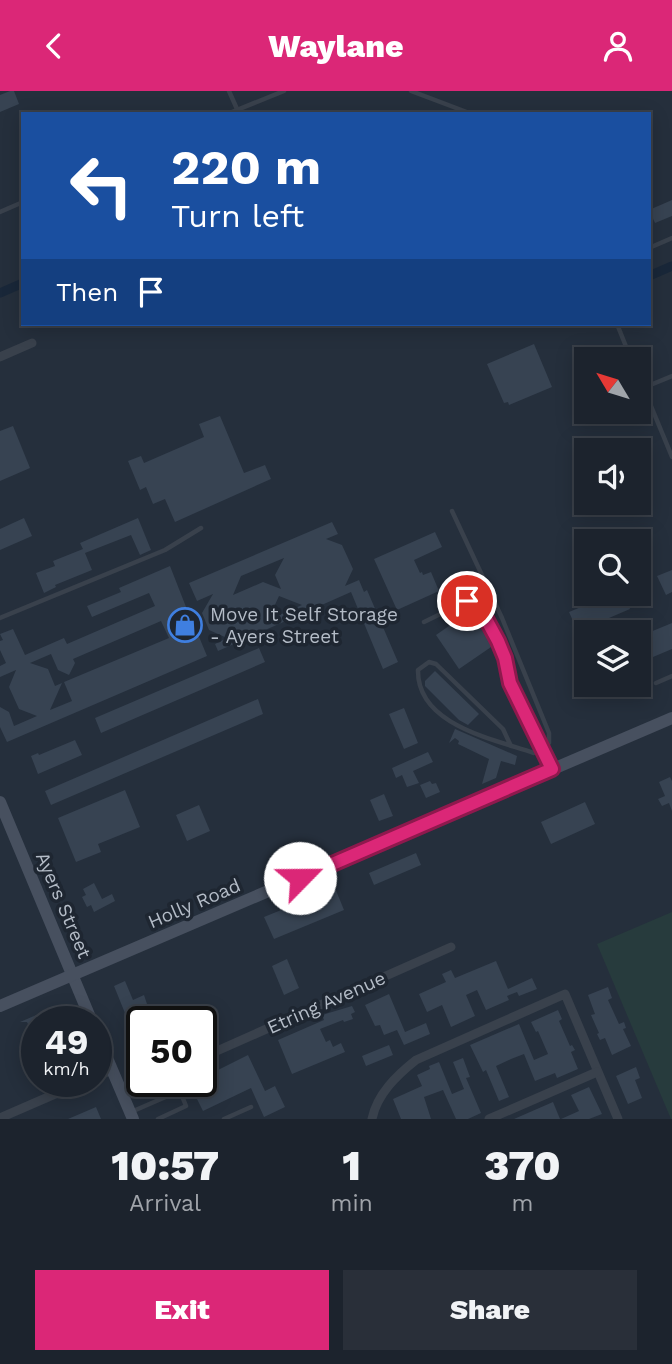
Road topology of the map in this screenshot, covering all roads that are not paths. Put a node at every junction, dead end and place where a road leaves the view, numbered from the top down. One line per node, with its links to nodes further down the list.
1 (229, 91): 4 (lane)
2 (284, 91): 4 (lane)
3 (411, 91): 6 (lane)
4 (237, 109): 5 (lane)
5 (230, 112)
6 (467, 112)
7 (21, 203): 8 (lane)
8 (0, 212)
9 (672, 238): 10 (lane)
10 (651, 247)
11 (618, 326): 13 (lane)
12 (32, 343): 14 (street)
13 (626, 347)
14 (0, 357)
15 (672, 376): 16 (lane)
16 (651, 385)
17 (651, 408): 18 (lane)
18 (672, 457)
19 (453, 511): 27 (lane)
20 (201, 528): 21 (lane)
21 (0, 618)
22 (424, 622): 27 (lane)
23 (672, 676): 24 (lane)
24 (656, 683)
25 (672, 717): 28 (main road, Holly Road)
26 (510, 744): 26 (lane); 27 (lane)
27 (542, 750): 28 (lane)
28 (552, 769): 31 (main road, Holly Road)
29 (0, 802): 31 (main road, Ayers Street)
30 (451, 947): 34 (street, Etring Avenue)
31 (73, 976): 32 (main road, Holly Road); 33 (main road, Ayers Street)
32 (0, 1006)
33 (85, 1006)
34 (217, 1051)
35 (112, 1070): 38 (main road)
36 (597, 1072): 47 (street); 48 (street); 49 (street)
37 (126, 1091): 38 (street)
38 (122, 1093): 43 (main road)
39 (48, 1097): 44 (street)
40 (168, 1097): 43 (lane)
41 (182, 1097): 45 (lane)
42 (251, 1107): 46 (lane)
43 (131, 1115)
44 (0, 1118)
45 (158, 1119)
46 (224, 1119)
47 (372, 1119)
48 (489, 1119)
49 (618, 1119)

